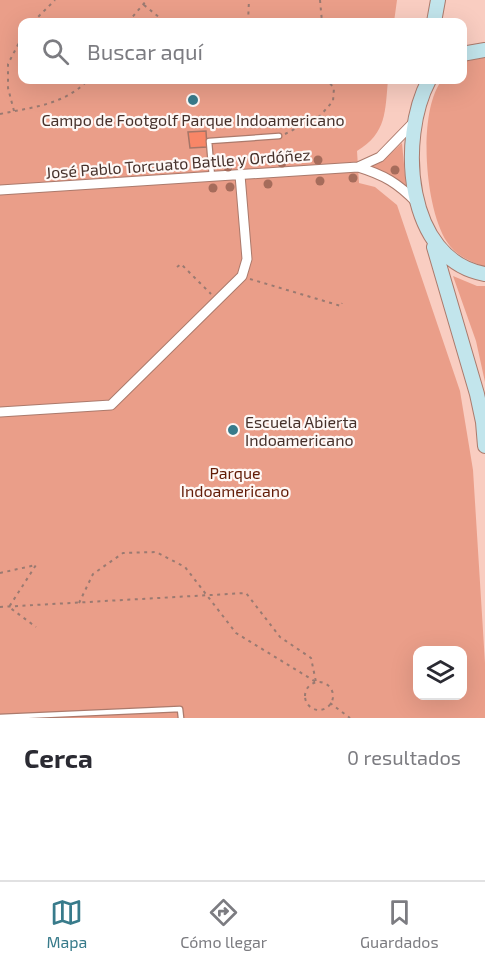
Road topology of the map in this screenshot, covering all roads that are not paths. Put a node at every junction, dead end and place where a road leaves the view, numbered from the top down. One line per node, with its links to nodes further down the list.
1 (438, 0): 2 (main road)
2 (435, 18)
3 (485, 50): 4 (main road)
4 (467, 53)
5 (425, 84): 6 (main road)
6 (415, 121): 8 (street, José Pablo Torcuato Batlle y Ordóñez); 12 (main road)
7 (279, 136): 10 (lane)
8 (358, 167): 9 (street, José Pablo Torcuato Batlle y Ordóñez); 12 (street, José Pablo Torcuato Batlle y Ordóñez)
9 (240, 175): 10 (street, José Pablo Torcuato Batlle y Ordóñez); 15 (street)
10 (212, 177): 11 (street, José Pablo Torcuato Batlle y Ordóñez)
11 (0, 190)
12 (419, 206): 13 (main road)
13 (432, 239): 14 (main road); 16 (main road)
14 (485, 274)
15 (0, 412)
16 (485, 446)
17 (0, 717): 18 (lane)
18 (44, 717): 19 (lane)
19 (181, 718)

